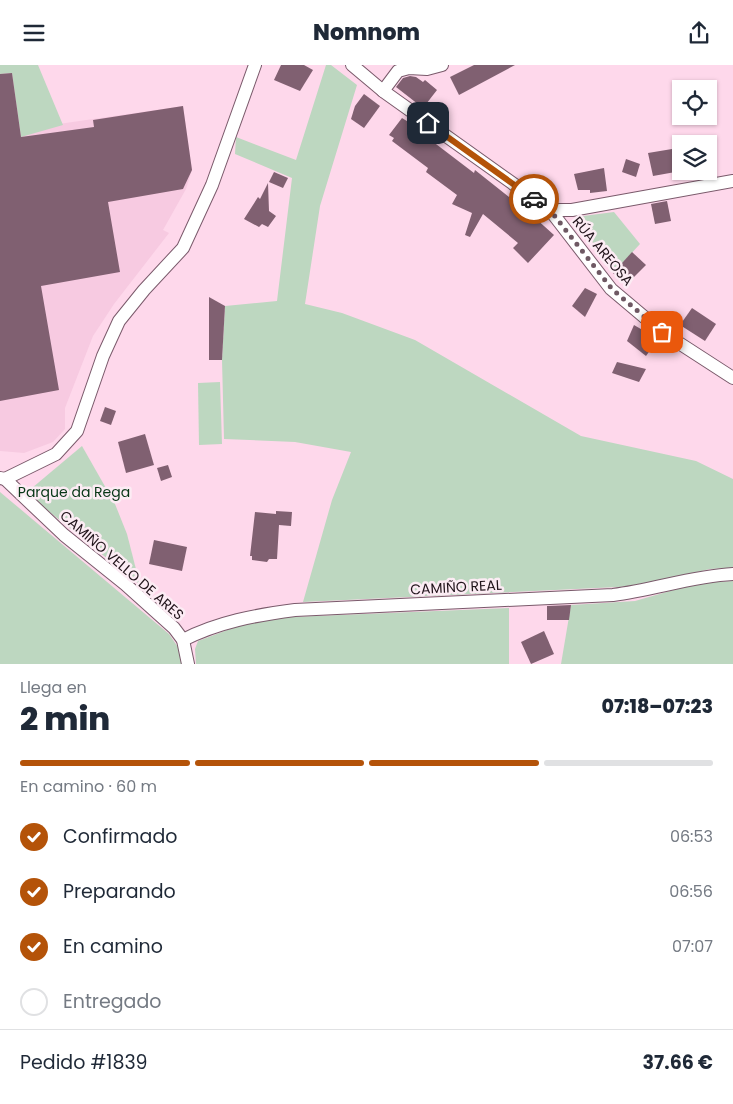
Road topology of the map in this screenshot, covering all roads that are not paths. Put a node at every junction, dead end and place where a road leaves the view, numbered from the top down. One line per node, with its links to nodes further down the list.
1 (255, 65): 8 (street)
2 (352, 65): 4 (street, RÚA AREOSA)
3 (442, 65): 4 (street)
4 (383, 91): 6 (street, RÚA AREOSA)
5 (733, 181): 6 (street)
6 (550, 210): 7 (street, RÚA AREOSA)
7 (733, 378)
8 (2, 478): 10 (street, CAMIÑO VELLO DE ARES)
9 (733, 574): 10 (street, CAMIÑO REAL)
10 (183, 640): 11 (street, CAMIÑO VELLO DE ARES)
11 (188, 664)

